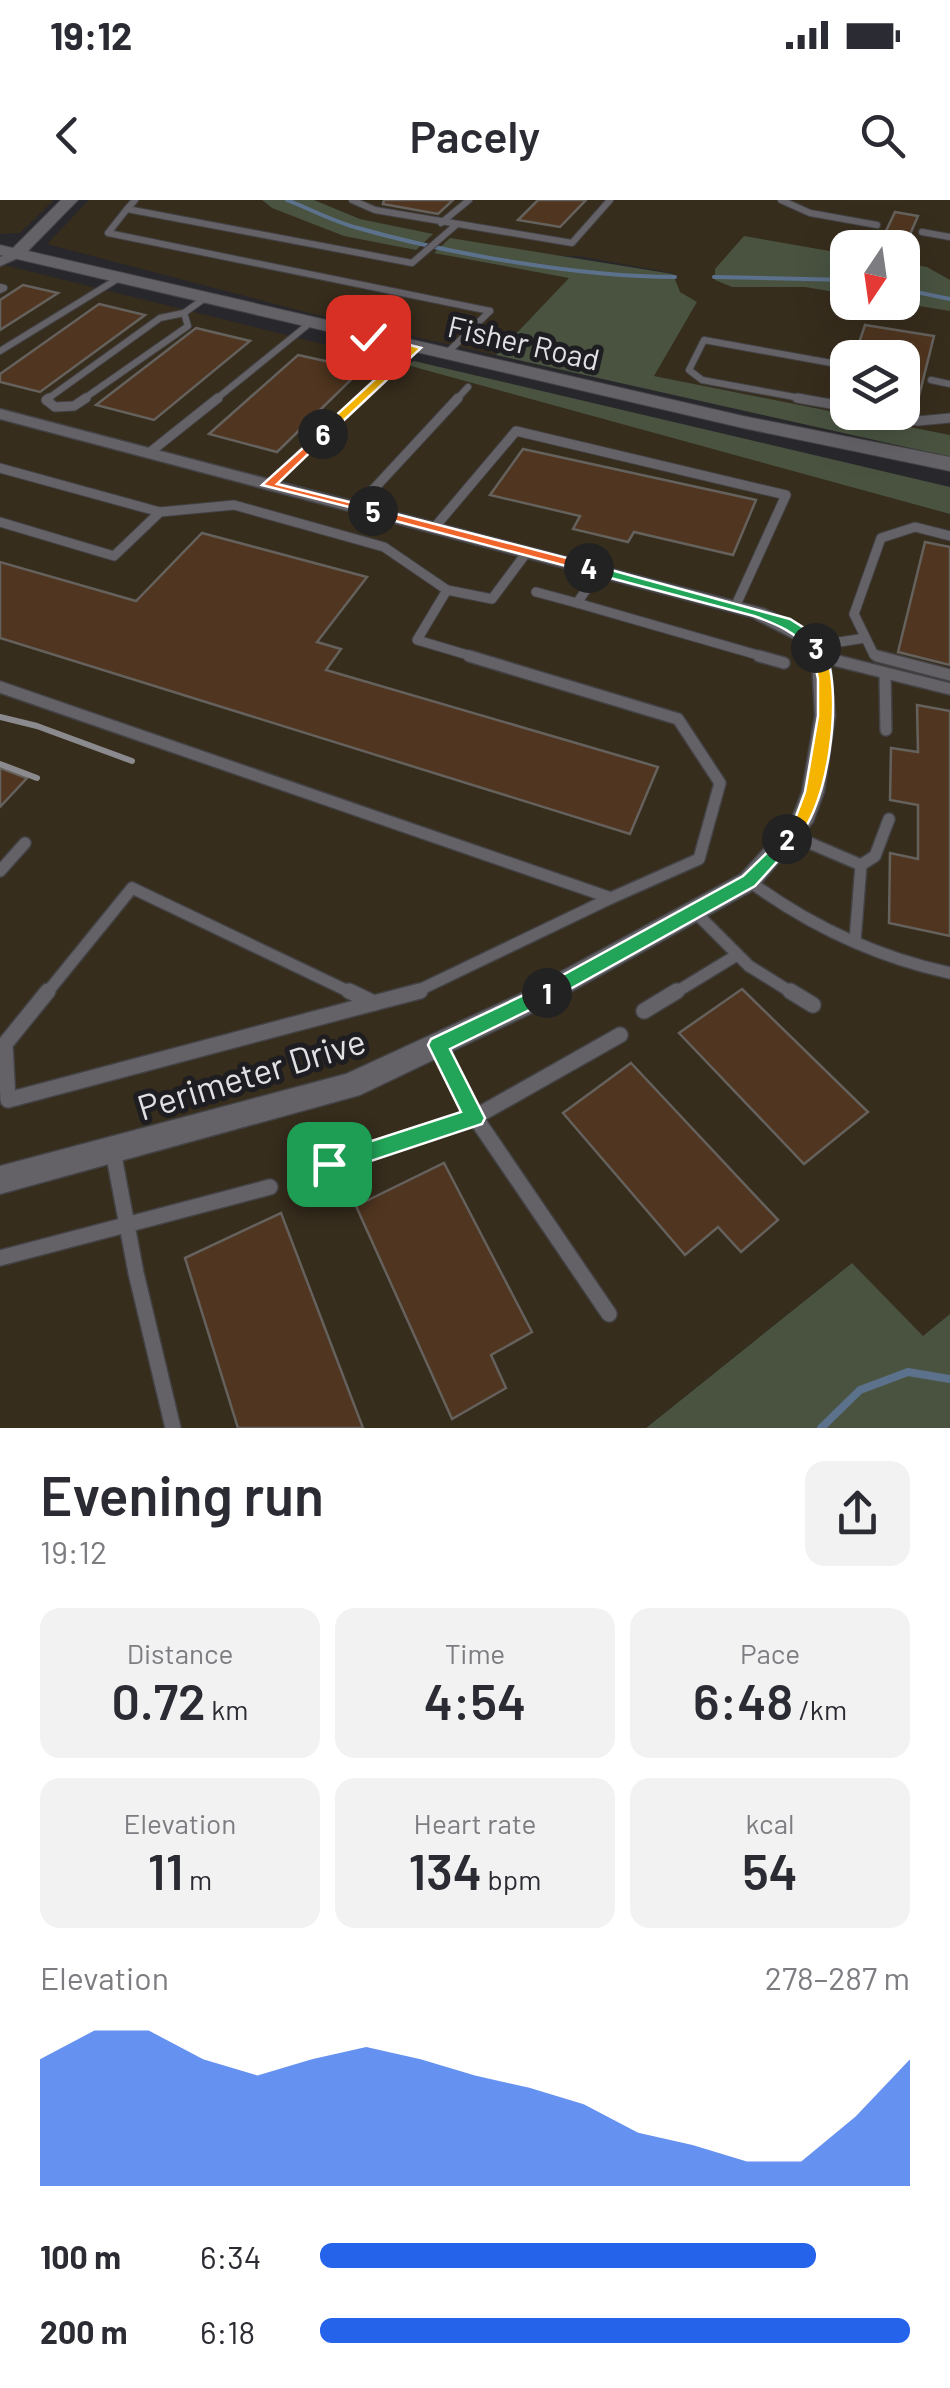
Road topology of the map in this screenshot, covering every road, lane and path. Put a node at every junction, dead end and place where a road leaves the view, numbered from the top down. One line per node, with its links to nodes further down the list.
1 (70, 200): 13 (main road)
2 (136, 200): 7 (lane)
3 (352, 200): 8 (lane)
4 (469, 200): 8 (lane)
5 (610, 200): 9 (lane)
6 (781, 200): 10 (lane)
7 (128, 209): 9 (lane); 20 (lane)
8 (441, 222): 9 (lane)
9 (456, 225)
10 (878, 225)
11 (922, 232): 12 (lane)
12 (950, 237)
13 (5, 255): 14 (main road, Fisher Road)
14 (120, 278): 15 (main road, Fisher Road); 19 (lane)
15 (205, 298): 16 (lane); 17 (main road, Fisher Road)
16 (184, 313): 26 (lane); 26 (lane)
17 (310, 324): 18 (main road, Fisher Road); 32 (lane)
18 (416, 348): 20 (main road, Fisher Road); 36 (lane)
19 (0, 351)
20 (445, 354): 30 (main road, Fisher Road)
21 (830, 363): 25 (lane)
22 (930, 380): 23 (lane)
23 (950, 384)
24 (468, 387): 37 (lane)
25 (830, 404)
26 (55, 408): 31 (lane)
27 (0, 414): 31 (street)
28 (950, 418): 29 (lane)
29 (920, 420)
30 (743, 422): 33 (main road, Fisher Road); 35 (main road, Fisher Road)
31 (35, 423): 32 (street)
32 (148, 453): 36 (street)
33 (950, 464)
34 (0, 468): 38 (lane)
35 (950, 478)
36 (268, 485): 37 (street)
37 (357, 507): 40 (street)
38 (160, 512): 39 (lane); 44 (lane)
39 (0, 522)
40 (434, 528): 42 (street); 47 (lane)
41 (950, 536): 48 (lane)
42 (527, 552): 43 (street); 44 (lane)
43 (600, 571): 46 (lane); 47 (street)
44 (447, 590): 62 (lane)
45 (536, 592): 46 (lane)
46 (577, 604): 50 (lane)
47 (736, 607): 49 (street)
48 (865, 638): 49 (lane); 52 (lane)
49 (814, 646): 51 (lane); 57 (street, Perimeter Drive)
50 (784, 663)
51 (885, 672): 54 (lane); 55 (lane)
52 (950, 675)
53 (0, 687): 62 (lane)
54 (950, 688)
55 (886, 730)
56 (889, 819): 59 (lane)
57 (791, 834): 59 (lane); 61 (street, Perimeter Drive)
58 (25, 842): 60 (lane)
59 (861, 865): 64 (lane)
60 (0, 871)
61 (749, 881): 63 (street, Perimeter Drive); 64 (lane)
62 (611, 898): 67 (lane)
63 (694, 911): 65 (lane); 71 (street, Perimeter Drive)
64 (855, 942): 66 (lane)
65 (736, 955): 68 (lane); 69 (lane)
66 (950, 973)
67 (374, 1003): 67 (lane)
68 (813, 1006)
69 (644, 1010)
70 (620, 1035): 72 (lane)
71 (438, 1045): 72 (lane); 73 (street, Perimeter Drive)
72 (474, 1118): 74 (lane); 79 (lane)
73 (113, 1152): 75 (street, Perimeter Drive); 77 (lane)
74 (329, 1164)
75 (0, 1180)
76 (270, 1187): 77 (lane)
77 (127, 1226): 78 (lane); 80 (lane)
78 (0, 1258)
79 (609, 1314)
80 (173, 1428)

